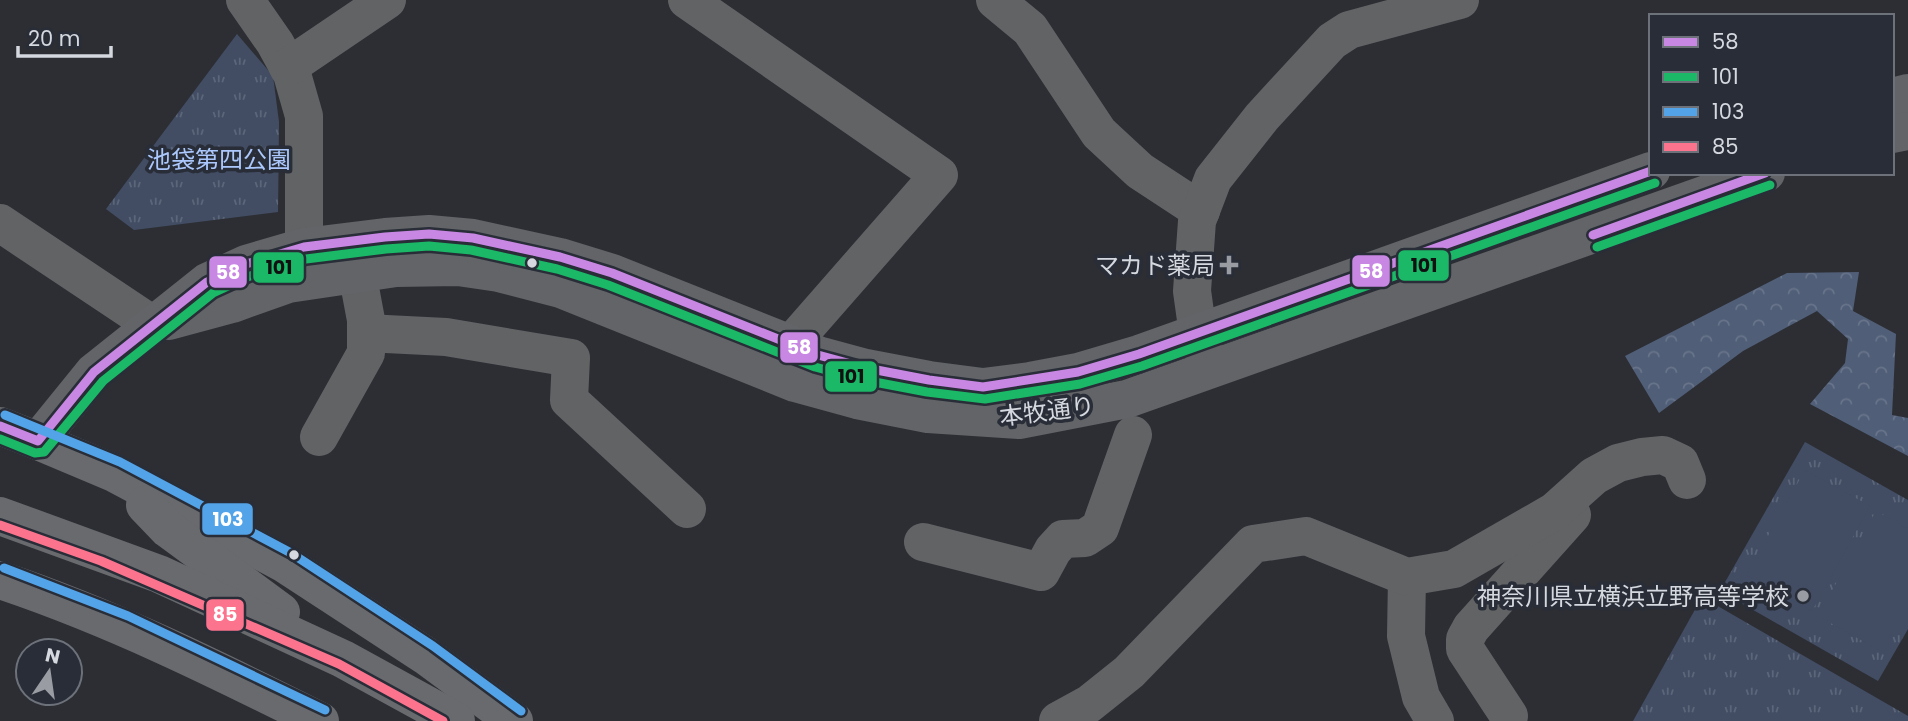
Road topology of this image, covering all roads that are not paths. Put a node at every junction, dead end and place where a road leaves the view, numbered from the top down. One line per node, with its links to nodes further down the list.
1 (245, 0): 6 (street)
2 (387, 0): 6 (street)
3 (687, 0): 16 (street)
4 (995, 0): 9 (street)
5 (1460, 0): 9 (street)
6 (288, 67): 11 (street)
7 (1649, 172): 15 (main road, 本牧通り)
8 (1760, 175): 17 (main road, 本牧通り)
9 (1201, 211): 15 (street)
10 (0, 223): 13 (street)
11 (304, 247): 13 (main road, 本牧通り); 16 (main road, 本牧通り)
12 (357, 272): 13 (main road, 本牧通り); 14 (street); 17 (main road, 本牧通り)
13 (153, 325): 21 (main road, 本牧通り)
14 (366, 333): 20 (street); 25 (street)
15 (1198, 334): 16 (main road, 本牧通り); 17 (street)
16 (791, 344)
17 (1209, 370)
18 (0, 426): 21 (main road)
19 (1133, 435): 28 (street)
20 (318, 438)
21 (38, 441): 23 (highway)
22 (1618, 463): 24 (street); 29 (street); 32 (street)
23 (114, 473): 35 (highway); 38 (highway)
24 (1687, 480)
25 (687, 509)
26 (0, 516): 37 (highway)
27 (0, 526): 36 (highway)
28 (923, 542)
29 (1407, 577): 39 (street); 40 (street)
30 (0, 580): 34 (highway)
31 (0, 590): 33 (highway)
32 (1508, 716)
33 (302, 721)
34 (320, 721)
35 (428, 721)
36 (443, 721)
37 (456, 721)
38 (514, 721)
39 (1058, 721)
40 (1435, 721)

